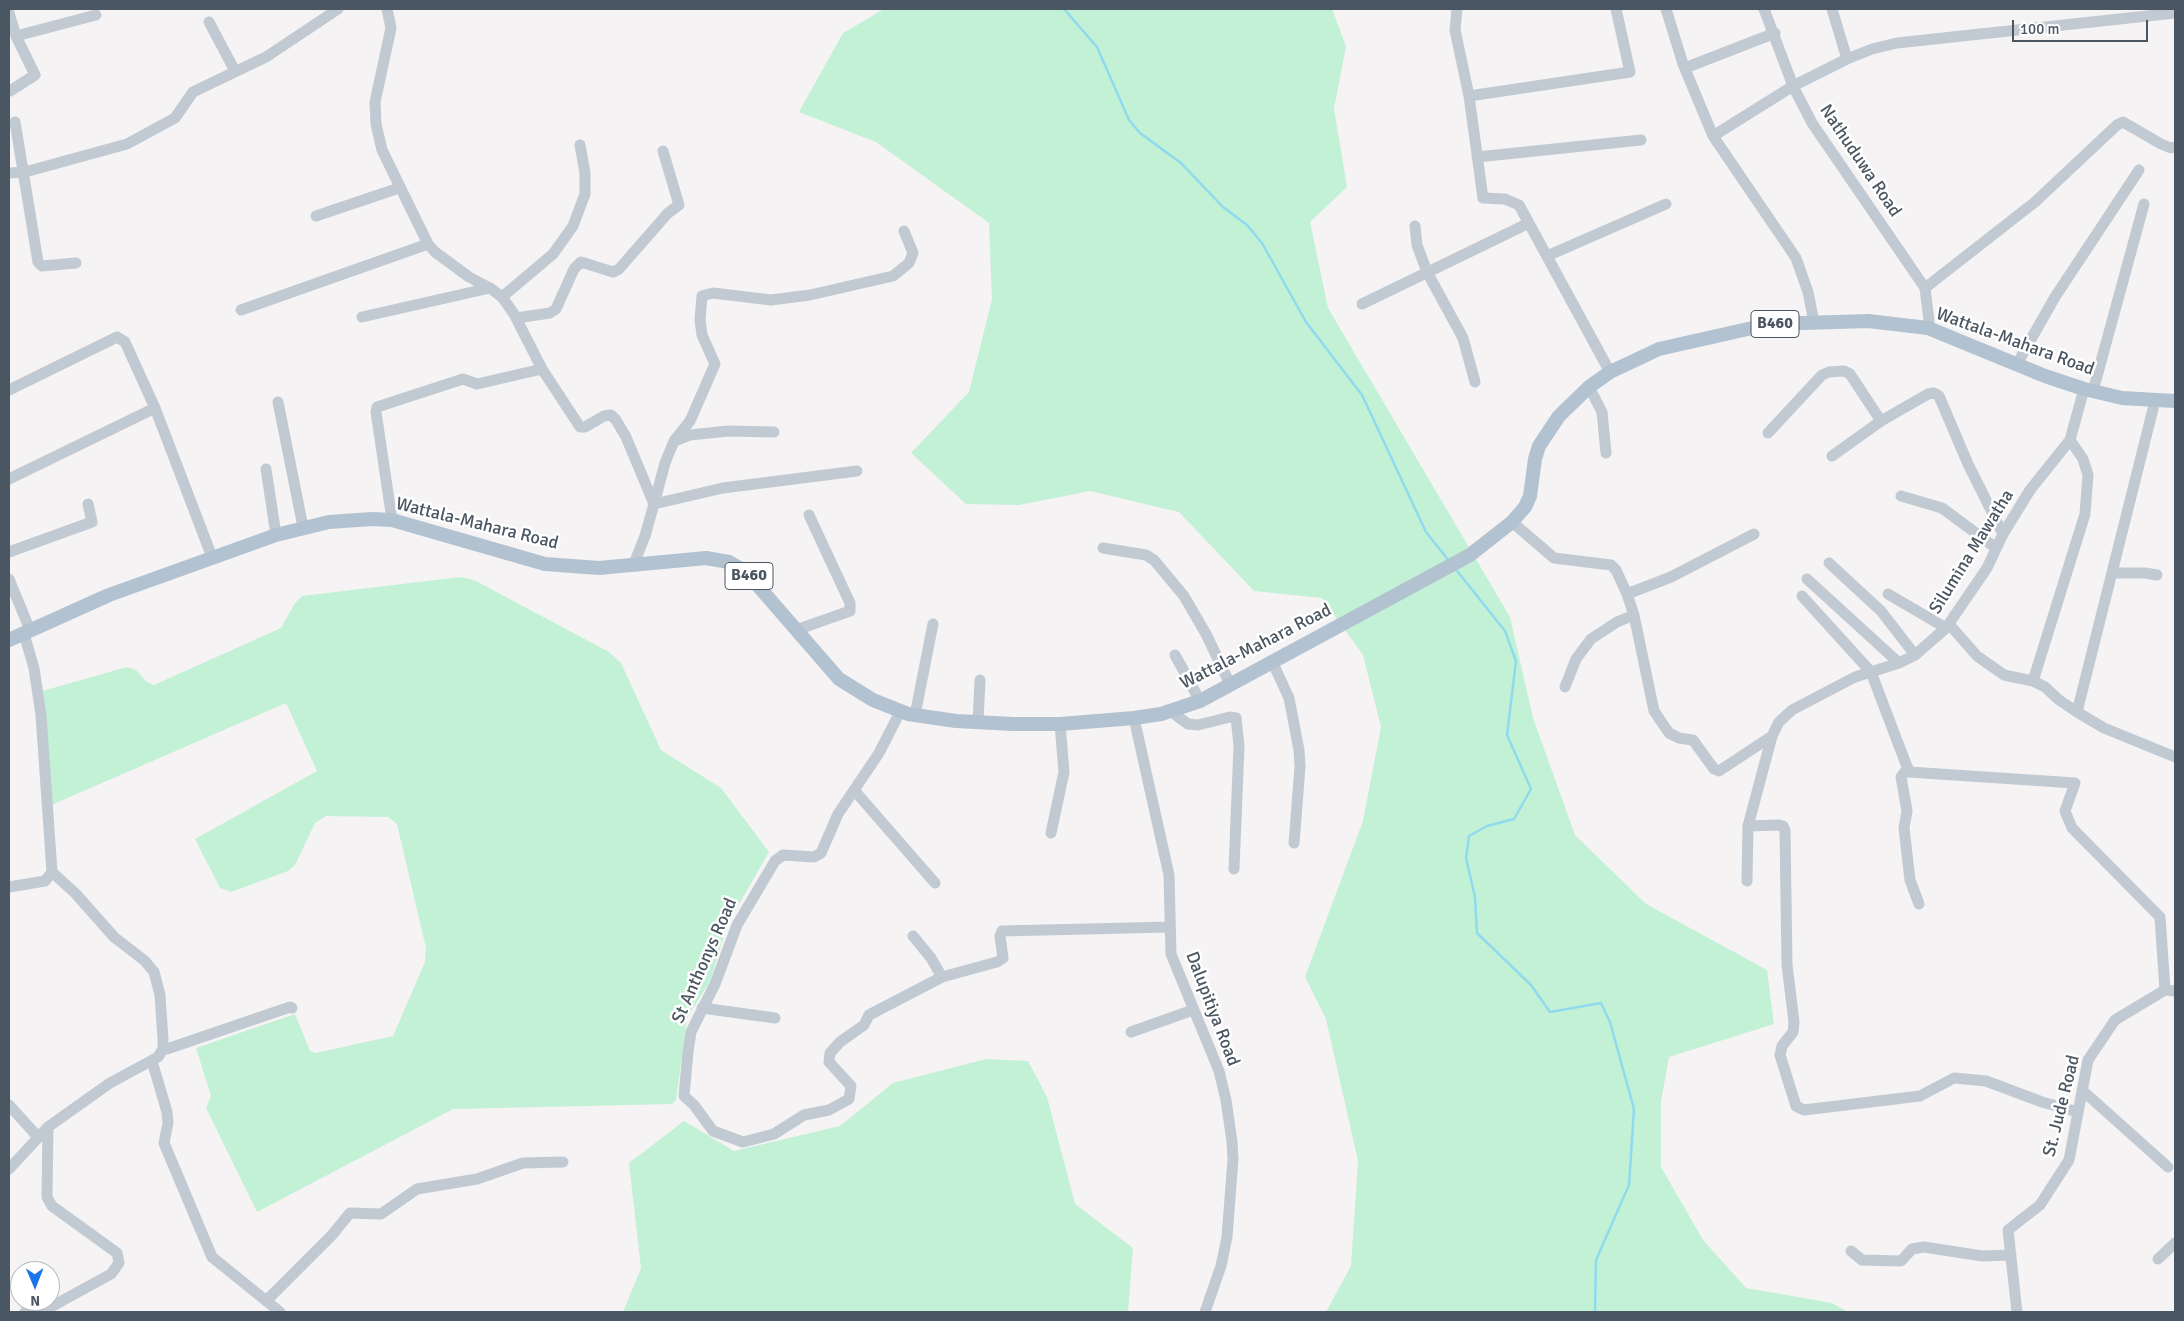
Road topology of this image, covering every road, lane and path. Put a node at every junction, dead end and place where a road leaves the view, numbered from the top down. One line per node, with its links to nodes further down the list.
1 (338, 9): 17 (street)
2 (387, 9): 31 (street)
3 (1457, 9): 20 (street)
4 (1616, 9): 20 (street)
5 (1679, 9): 8 (street)
6 (1764, 9): 13 (street, Nathuduwa Road)
7 (1832, 9): 15 (street)
8 (1666, 10): 16 (street)
9 (9, 13): 14 (street)
10 (2175, 13): 15 (street)
11 (96, 15): 14 (street)
12 (210, 22): 17 (street)
13 (1775, 34): 16 (street); 18 (street, Nathuduwa Road)
14 (16, 36): 19 (street)
15 (1846, 59): 18 (street)
16 (1685, 68): 22 (street)
17 (235, 71): 29 (street)
18 (1793, 86): 22 (street); 43 (street, Nathuduwa Road)
19 (10, 91)
20 (1469, 96): 27 (street)
21 (15, 122): 29 (street)
22 (1713, 136): 49 (street)
23 (1641, 140): 27 (street)
24 (580, 145): 44 (street)
25 (2175, 147): 43 (street)
26 (663, 151): 48 (street)
27 (1477, 157): 35 (street)
28 (2139, 170): 51 (street)
29 (24, 172): 30 (street); 40 (street)
30 (9, 173)
31 (399, 188): 34 (street); 38 (street)
32 (1666, 204): 39 (street)
33 (2144, 204): 57 (street, Silumina Mawatha)
34 (316, 216)
35 (1529, 223): 39 (street); 41 (street)
36 (1415, 226): 41 (street)
37 (904, 231): 66 (street)
38 (428, 244): 42 (street); 46 (street)
39 (1546, 256): 53 (street)
40 (76, 263)
41 (1427, 272): 45 (street); 54 (street)
42 (490, 288): 44 (street); 47 (street)
43 (1925, 288): 50 (street, Nathuduwa Road)
44 (502, 297): 48 (street)
45 (1362, 304)
46 (241, 310)
47 (362, 317)
48 (516, 318): 52 (street)
49 (1814, 322): 50 (main road, Wattala-Mahara Road / B460); 53 (main road, Wattala-Mahara Road / B460)
50 (1928, 328): 51 (main road, Wattala-Mahara Road / B460)
51 (2017, 364): 57 (main road, Wattala-Mahara Road / B460)
52 (542, 369): 74 (street); 76 (street)
53 (1610, 372): 55 (main road, Wattala-Mahara Road / B460)
54 (1475, 382)
55 (1589, 387): 67 (street); 77 (main road, Wattala-Mahara Road / B460)
56 (9, 390): 61 (street)
57 (2089, 390): 58 (main road, Wattala-Mahara Road / B460); 65 (street, Silumina Mawatha)
58 (2155, 401): 59 (main road, Wattala-Mahara Road / B460); 88 (street)
59 (2175, 401)
60 (278, 402): 78 (street)
61 (155, 408): 71 (street); 85 (street)
62 (1881, 421): 64 (street); 68 (street); 80 (street)
63 (774, 432): 66 (street)
64 (1768, 433)
65 (2070, 440): 80 (street, Silumina Mawatha); 107 (street)
66 (674, 441): 74 (street)
67 (1606, 453)
68 (1832, 456)
69 (266, 469): 81 (street)
70 (857, 471): 74 (street)
71 (9, 480)
72 (1901, 496): 83 (street)
73 (88, 504): 84 (street)
74 (654, 504): 87 (street)
75 (809, 515): 98 (street)
76 (392, 520): 78 (main road, Wattala-Mahara Road / B460); 87 (main road, Wattala-Mahara Road / B460)
77 (1512, 522): 92 (street, Silumina Mawatha); 103 (main road, Wattala-Mahara Road / B460)
78 (303, 527): 81 (main road, Wattala-Mahara Road / B460)
79 (1754, 534): 92 (street)
80 (2003, 534): 83 (street, Silumina Mawatha)
81 (276, 535): 85 (main road, Wattala-Mahara Road / B460)
82 (1103, 548): 108 (street)
83 (1996, 548): 97 (street, Silumina Mawatha)
84 (9, 552)
85 (212, 557): 99 (main road, Wattala-Mahara Road / B460)
86 (1829, 564): 101 (street)
87 (633, 566): 98 (main road, Wattala-Mahara Road / B460)
88 (2112, 573): 89 (street); 113 (street)
89 (2157, 576)
90 (9, 579): 99 (street)
91 (1807, 579): 104 (street)
92 (1627, 594): 95 (street, Silumina Mawatha)
93 (1888, 594): 97 (street)
94 (1802, 596): 105 (street)
95 (1634, 615): 109 (street); 118 (street, Silumina Mawatha)
96 (932, 624): 114 (street)
97 (1947, 626): 101 (street, Silumina Mawatha); 107 (street)
98 (796, 630): 112 (main road, Wattala-Mahara Road / B460)
99 (27, 632): 100 (main road, Wattala-Mahara Road / B460); 126 (street)
100 (9, 640)
101 (1915, 654): 104 (street, Silumina Mawatha)
102 (1175, 655): 110 (street)
103 (1272, 661): 108 (main road, Wattala-Mahara Road / B460); 124 (street)
104 (1899, 663): 105 (street, Silumina Mawatha)
105 (1872, 672): 118 (street, Silumina Mawatha); 120 (street)
106 (980, 680): 116 (street)
107 (2032, 681): 113 (street)
108 (1230, 684): 110 (main road, Wattala-Mahara Road / B460)
109 (1565, 687)
110 (1200, 701): 111 (main road, Wattala-Mahara Road / B460)
111 (1169, 710): 115 (main road, Wattala-Mahara Road / B460); 125 (street)
112 (900, 712): 114 (main road, Wattala-Mahara Road / B460); 121 (street, St Anthonys Road)
113 (2077, 712): 119 (street)
114 (915, 715): 116 (main road, Wattala-Mahara Road / B460)
115 (1134, 718): 117 (main road, Wattala-Mahara Road / B460); 131 (street, Dalupitiya Road)
116 (978, 722): 117 (main road, Wattala-Mahara Road / B460)
117 (1060, 724): 123 (street)
118 (1772, 736): 122 (street)
119 (2175, 757)
120 (1908, 768): 130 (street); 134 (street)
121 (854, 790): 128 (street); 136 (street, St Anthonys Road)
122 (1748, 826): 127 (street); 144 (street)
123 (1051, 833)
124 (1294, 843)
125 (1234, 868)
126 (52, 872): 129 (street); 140 (street)
127 (1747, 881)
128 (935, 883)
129 (9, 887)
130 (1920, 904)
131 (1170, 927): 133 (street); 137 (street, Dalupitiya Road)
132 (913, 936): 133 (street)
133 (942, 977): 136 (street, St Anthonys Road)
134 (2170, 991): 142 (street, St. Jude Road)
135 (292, 1008): 140 (street)
136 (702, 1008): 138 (street)
137 (1193, 1010): 139 (street); 157 (street, Dalupitiya Road)
138 (775, 1018)
139 (1132, 1032)
140 (163, 1049): 141 (street)
141 (152, 1061): 145 (street); 154 (street)
142 (2082, 1090): 144 (street, St. Jude Road); 148 (street)
143 (9, 1105): 146 (street)
144 (2078, 1112): 152 (street, St. Jude Road)
145 (48, 1127): 146 (street); 155 (street)
146 (38, 1136): 149 (street)
147 (563, 1162): 154 (street)
148 (2168, 1167)
149 (9, 1169)
150 (2175, 1243): 153 (street)
151 (1851, 1251): 152 (street)
152 (2011, 1255): 158 (street, St. Jude Road)
153 (2158, 1259)
154 (267, 1300): 156 (street)
155 (25, 1312)
156 (280, 1312)
157 (1205, 1312)
158 (2017, 1312)

